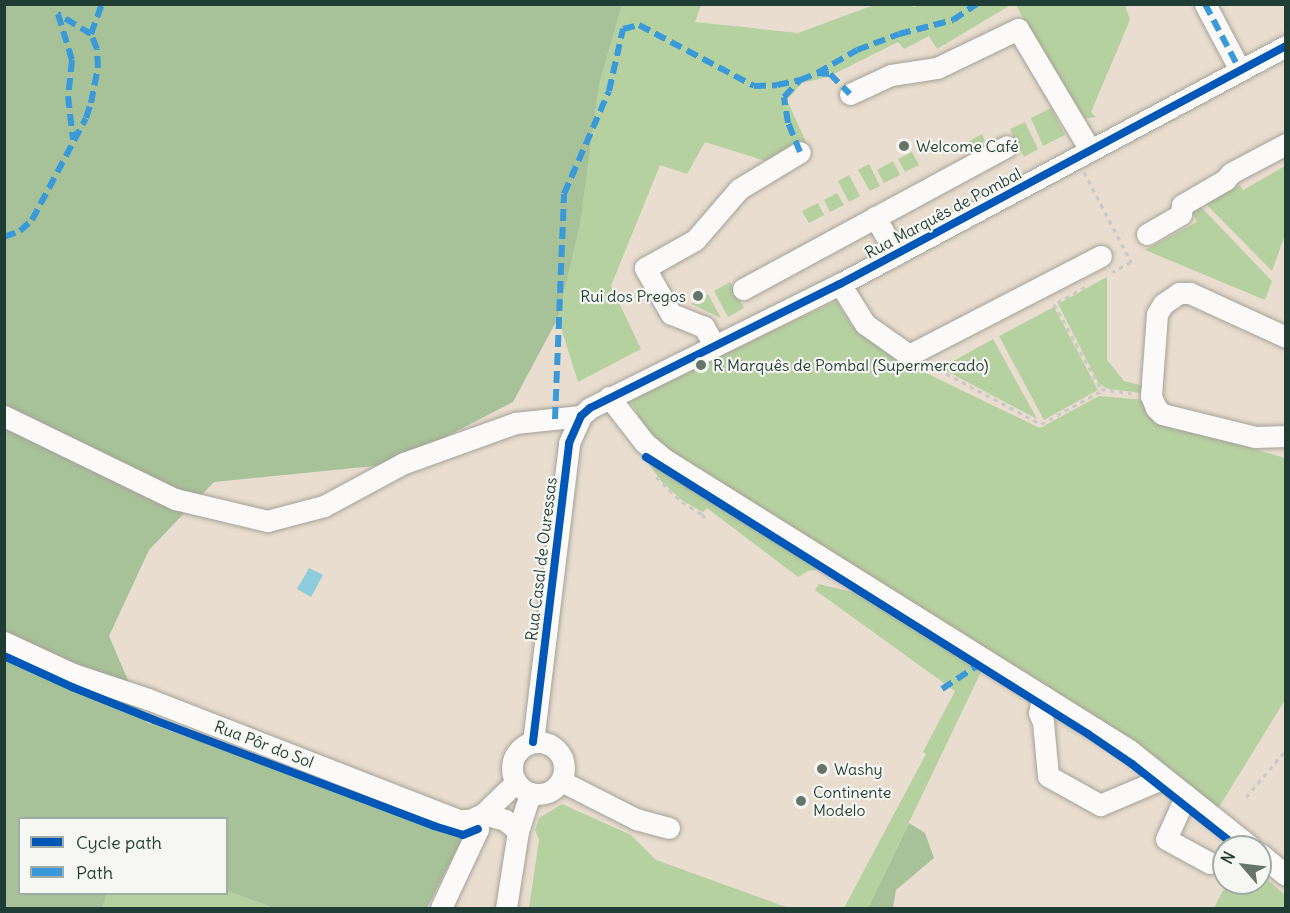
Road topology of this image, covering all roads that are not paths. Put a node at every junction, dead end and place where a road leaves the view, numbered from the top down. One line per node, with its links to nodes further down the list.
1 (1205, 4): 3 (street)
2 (1286, 46): 3 (street, Rua Marquês de Pombal)
3 (1240, 70): 8 (street, Rua Marquês de Pombal)
4 (850, 94): 8 (street)
5 (1286, 144): 10 (street)
6 (1007, 146): 9 (street)
7 (800, 153): 16 (street)
8 (1083, 154): 11 (street, Rua Marquês de Pombal)
9 (875, 218): 11 (street); 14 (street)
10 (1147, 234)
11 (896, 254): 13 (street, Rua Marquês de Pombal)
12 (1101, 256): 13 (street)
13 (840, 284): 16 (street, Rua Marquês de Pombal)
14 (743, 289)
15 (1286, 337): 20 (street)
16 (714, 345): 17 (street, Rua Marquês de Pombal)
17 (609, 397): 19 (street); 22 (street)
18 (4, 416): 19 (street)
19 (581, 416): 23 (street, Rua Casal de Ouressas)
20 (1286, 436)
21 (4, 642): 28 (street, Rua Pôr do Sol)
22 (1043, 696): 24 (street); 24 (street)
23 (533, 742): 25 (street); 26 (street)
24 (1164, 778): 27 (street)
25 (561, 781): 26 (street); 29 (street)
26 (523, 788): 28 (street); 30 (street)
27 (1186, 795): 31 (street); 32 (street)
28 (480, 816): 30 (street, Rua Pôr do Sol); 35 (street)
29 (669, 828)
30 (518, 831): 36 (street)
31 (1236, 835)
32 (1210, 863)
33 (1272, 864): 34 (street)
34 (1286, 875)
35 (441, 909)
36 (506, 909)

